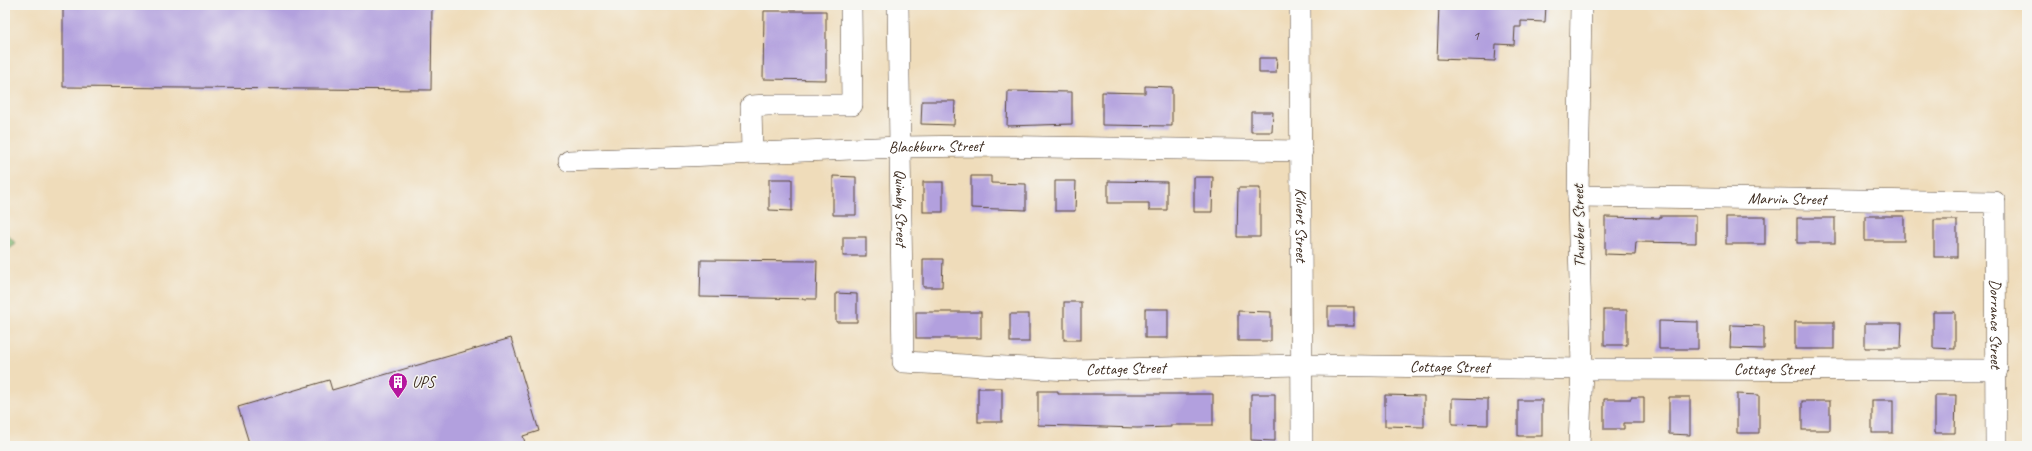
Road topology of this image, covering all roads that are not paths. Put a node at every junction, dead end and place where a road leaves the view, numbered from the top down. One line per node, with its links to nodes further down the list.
1 (851, 5): 7 (street)
2 (898, 5): 5 (street, Quimby Street)
3 (1300, 5): 6 (street, Kilvert Street)
4 (1581, 5): 9 (street, Thurber Street)
5 (899, 147): 6 (street, Blackburn Street); 7 (street, Blackburn Street); 11 (street, Quimby Street)
6 (1302, 151): 12 (street, Kilvert Street)
7 (752, 153): 8 (street, Blackburn Street)
8 (569, 161)
9 (1578, 196): 10 (street, Marvin Street); 13 (street, Thurber Street)
10 (1995, 202): 14 (street, Dorrance Street)
11 (903, 362): 12 (street, Cottage Street)
12 (1302, 365): 13 (street, Cottage Street); 15 (street, Kilvert Street)
13 (1582, 369): 14 (street, Cottage Street); 16 (street, Thurber Street)
14 (1997, 370): 17 (street, Dorrance Street)
15 (1302, 446)
16 (1579, 446)
17 (1996, 446)

